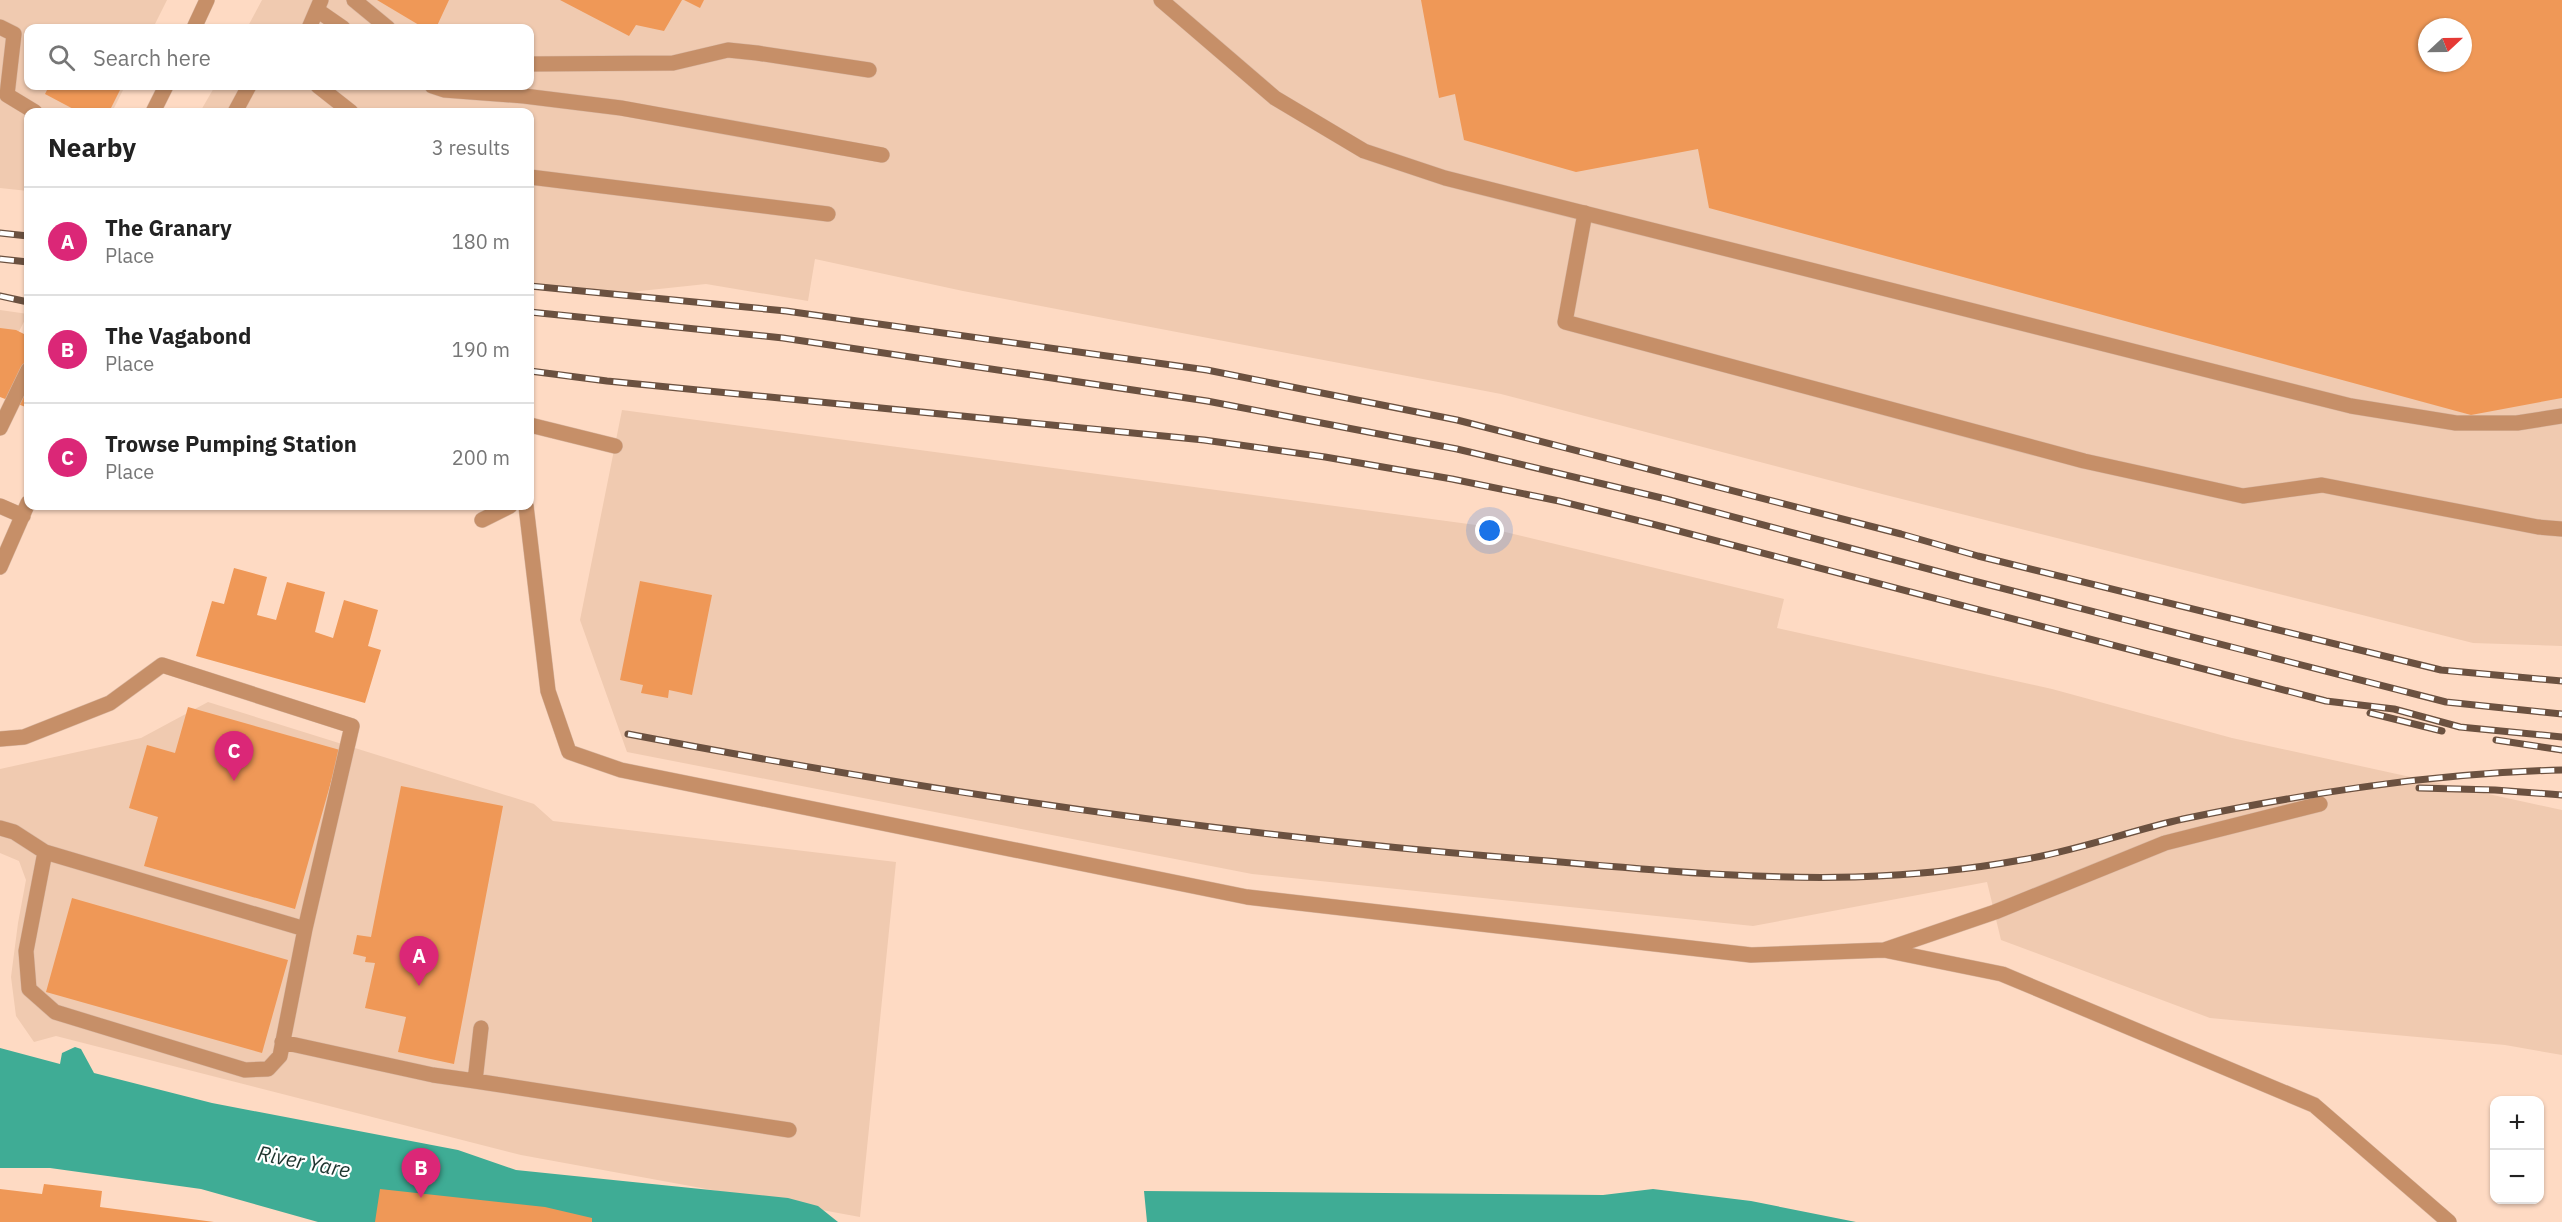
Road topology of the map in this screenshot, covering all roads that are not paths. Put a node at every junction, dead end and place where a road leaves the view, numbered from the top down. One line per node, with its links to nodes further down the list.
1 (207, 0): 5 (street)
2 (354, 0): 8 (street)
3 (1161, 0): 22 (street)
4 (319, 5): 6 (street); 7 (street)
5 (196, 24)
6 (311, 24)
7 (339, 24)
8 (383, 24)
9 (0, 27): 16 (street)
10 (534, 64): 11 (street)
11 (869, 70)
12 (164, 90): 17 (street)
13 (247, 90): 18 (street)
14 (323, 90): 19 (street)
15 (444, 90): 20 (street)
16 (29, 108)
17 (155, 108)
18 (237, 108)
19 (346, 108)
20 (882, 155)
21 (534, 177): 23 (street)
22 (1585, 213): 25 (street); 35 (street)
23 (828, 214)
24 (24, 378): 27 (street)
25 (2562, 416)
26 (534, 426): 28 (street)
27 (0, 428)
28 (615, 446)
29 (0, 506): 30 (street)
30 (24, 509)
31 (26, 510): 36 (street)
32 (502, 510): 34 (street)
33 (526, 510): 42 (street)
34 (482, 520)
35 (2562, 529)
36 (0, 567)
37 (0, 739): 41 (street)
38 (2320, 804): 42 (street)
39 (0, 828): 40 (street)
40 (45, 852): 41 (street); 44 (street)
41 (305, 929): 44 (street)
42 (1884, 950): 47 (street)
43 (481, 1028): 45 (street)
44 (282, 1042): 45 (street)
45 (475, 1081): 46 (street)
46 (789, 1130)
47 (2449, 1222)

